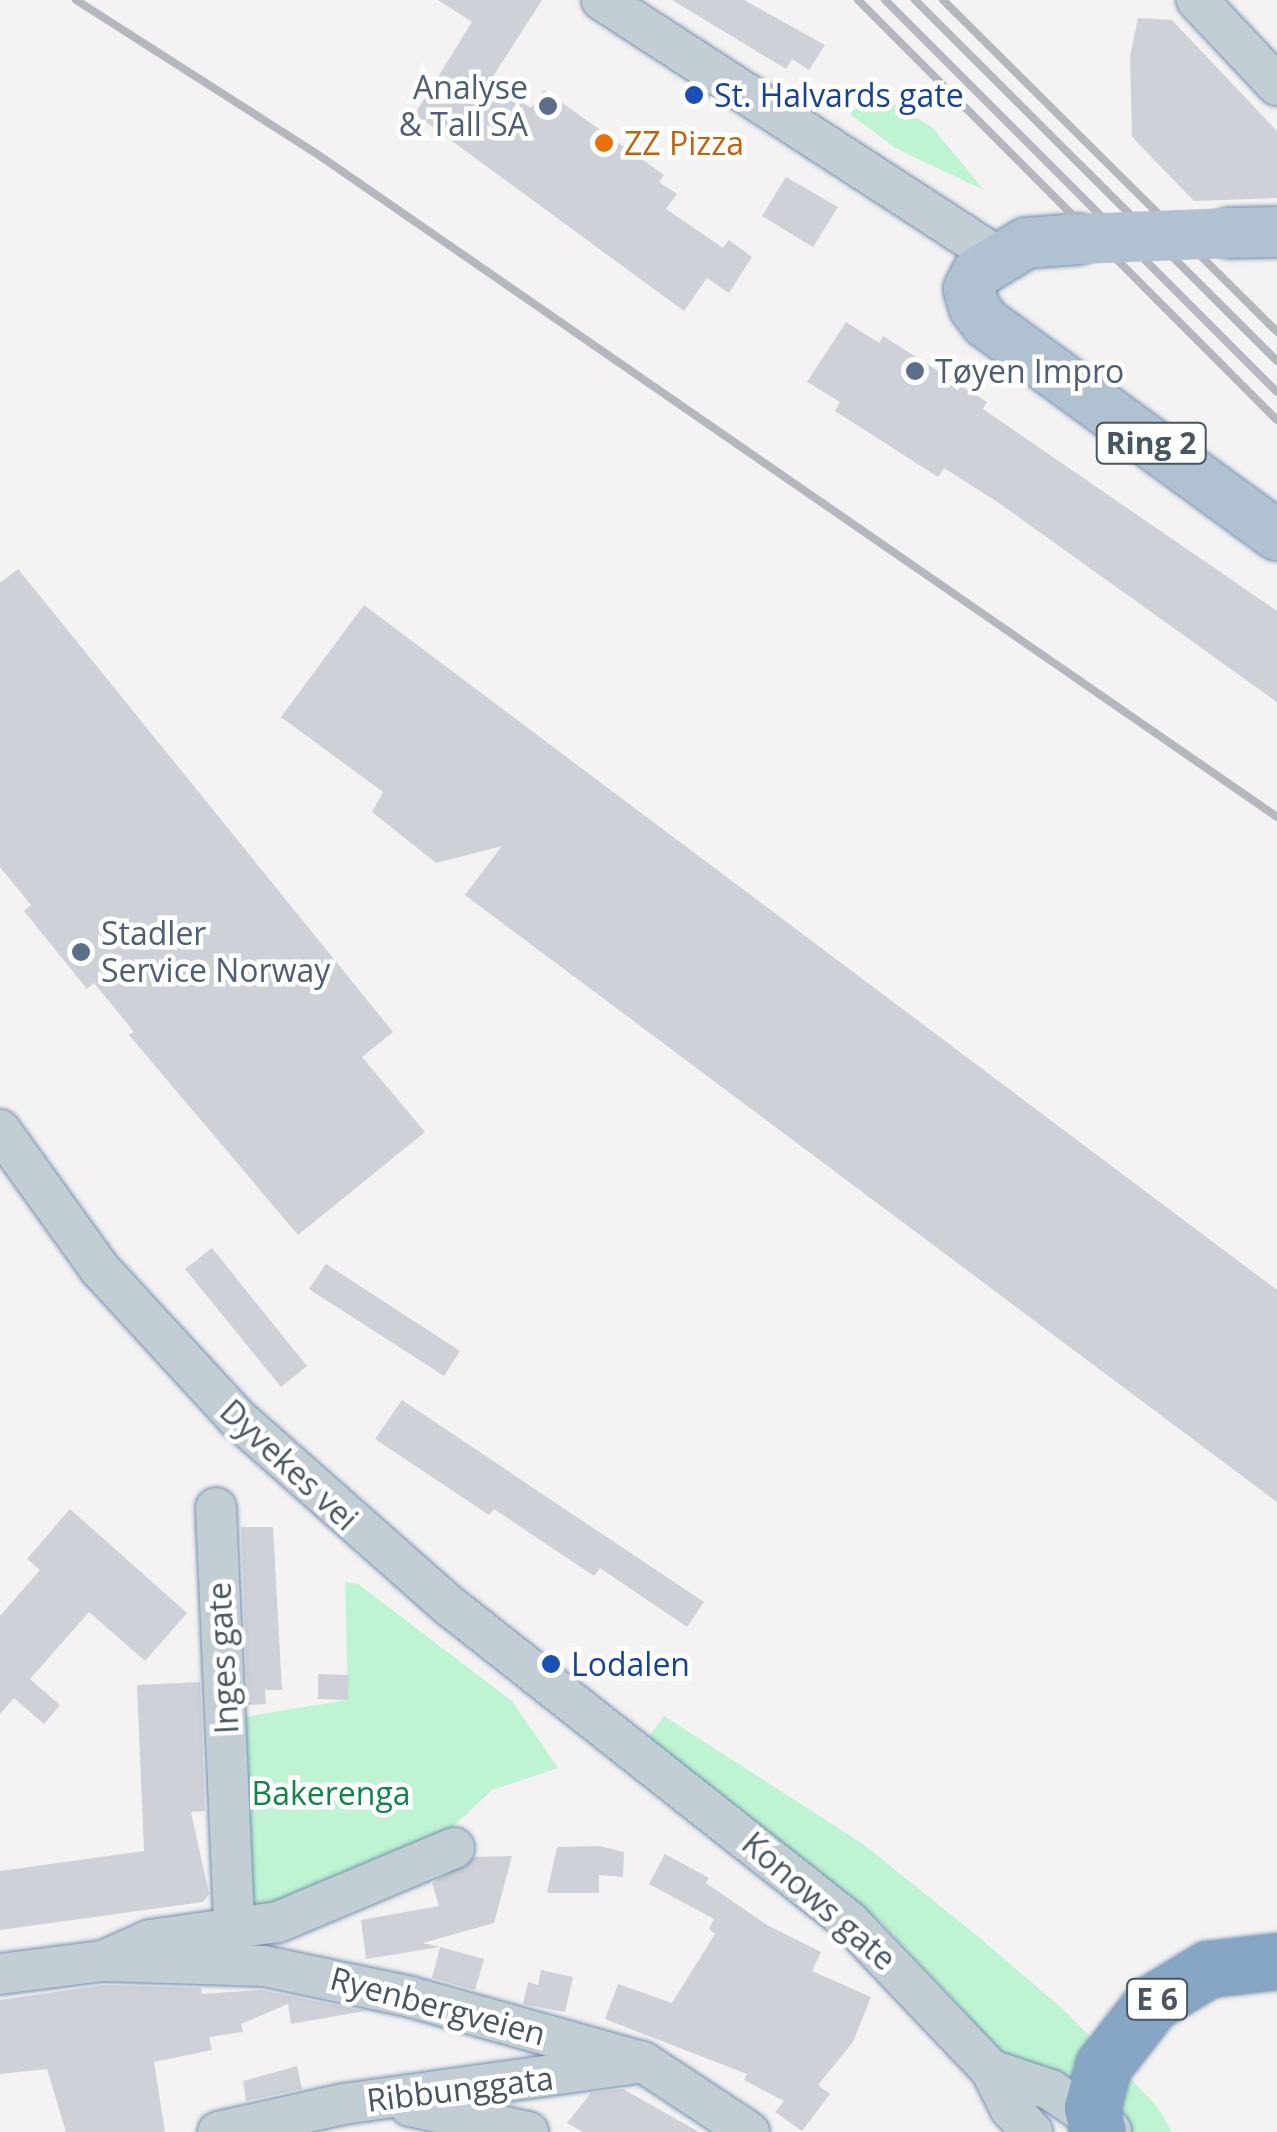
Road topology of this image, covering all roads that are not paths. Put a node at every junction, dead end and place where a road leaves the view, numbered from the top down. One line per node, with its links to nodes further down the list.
1 (602, 0): 5 (street)
2 (1197, 0): 3 (street)
3 (1277, 85)
4 (1254, 232): 5 (main road, bridge)
5 (999, 264): 6 (main road, Ring 2)
6 (1277, 535)
7 (0, 1130): 9 (street, Dyvekes vei)
8 (216, 1508): 11 (street, Inges gate)
9 (632, 1748): 17 (street, Konows gate)
10 (454, 1848): 11 (street)
11 (234, 1928): 12 (street)
12 (103, 1960): 14 (street); 16 (street, Ryenbergveien)
13 (1277, 1961): 19 (highway, E 6)
14 (0, 1974)
15 (1277, 1992): 19 (highway, E 6)
16 (643, 2062): 18 (street, Ribbunggata); 22 (street, Ryenbergveien)
17 (990, 2070): 19 (street, Konows gate); 23 (street, Konows gate)
18 (382, 2098): 20 (street, Ribbunggata); 21 (street)
19 (1103, 2125)
20 (218, 2132)
21 (528, 2132)
22 (749, 2132)
23 (1032, 2132)

